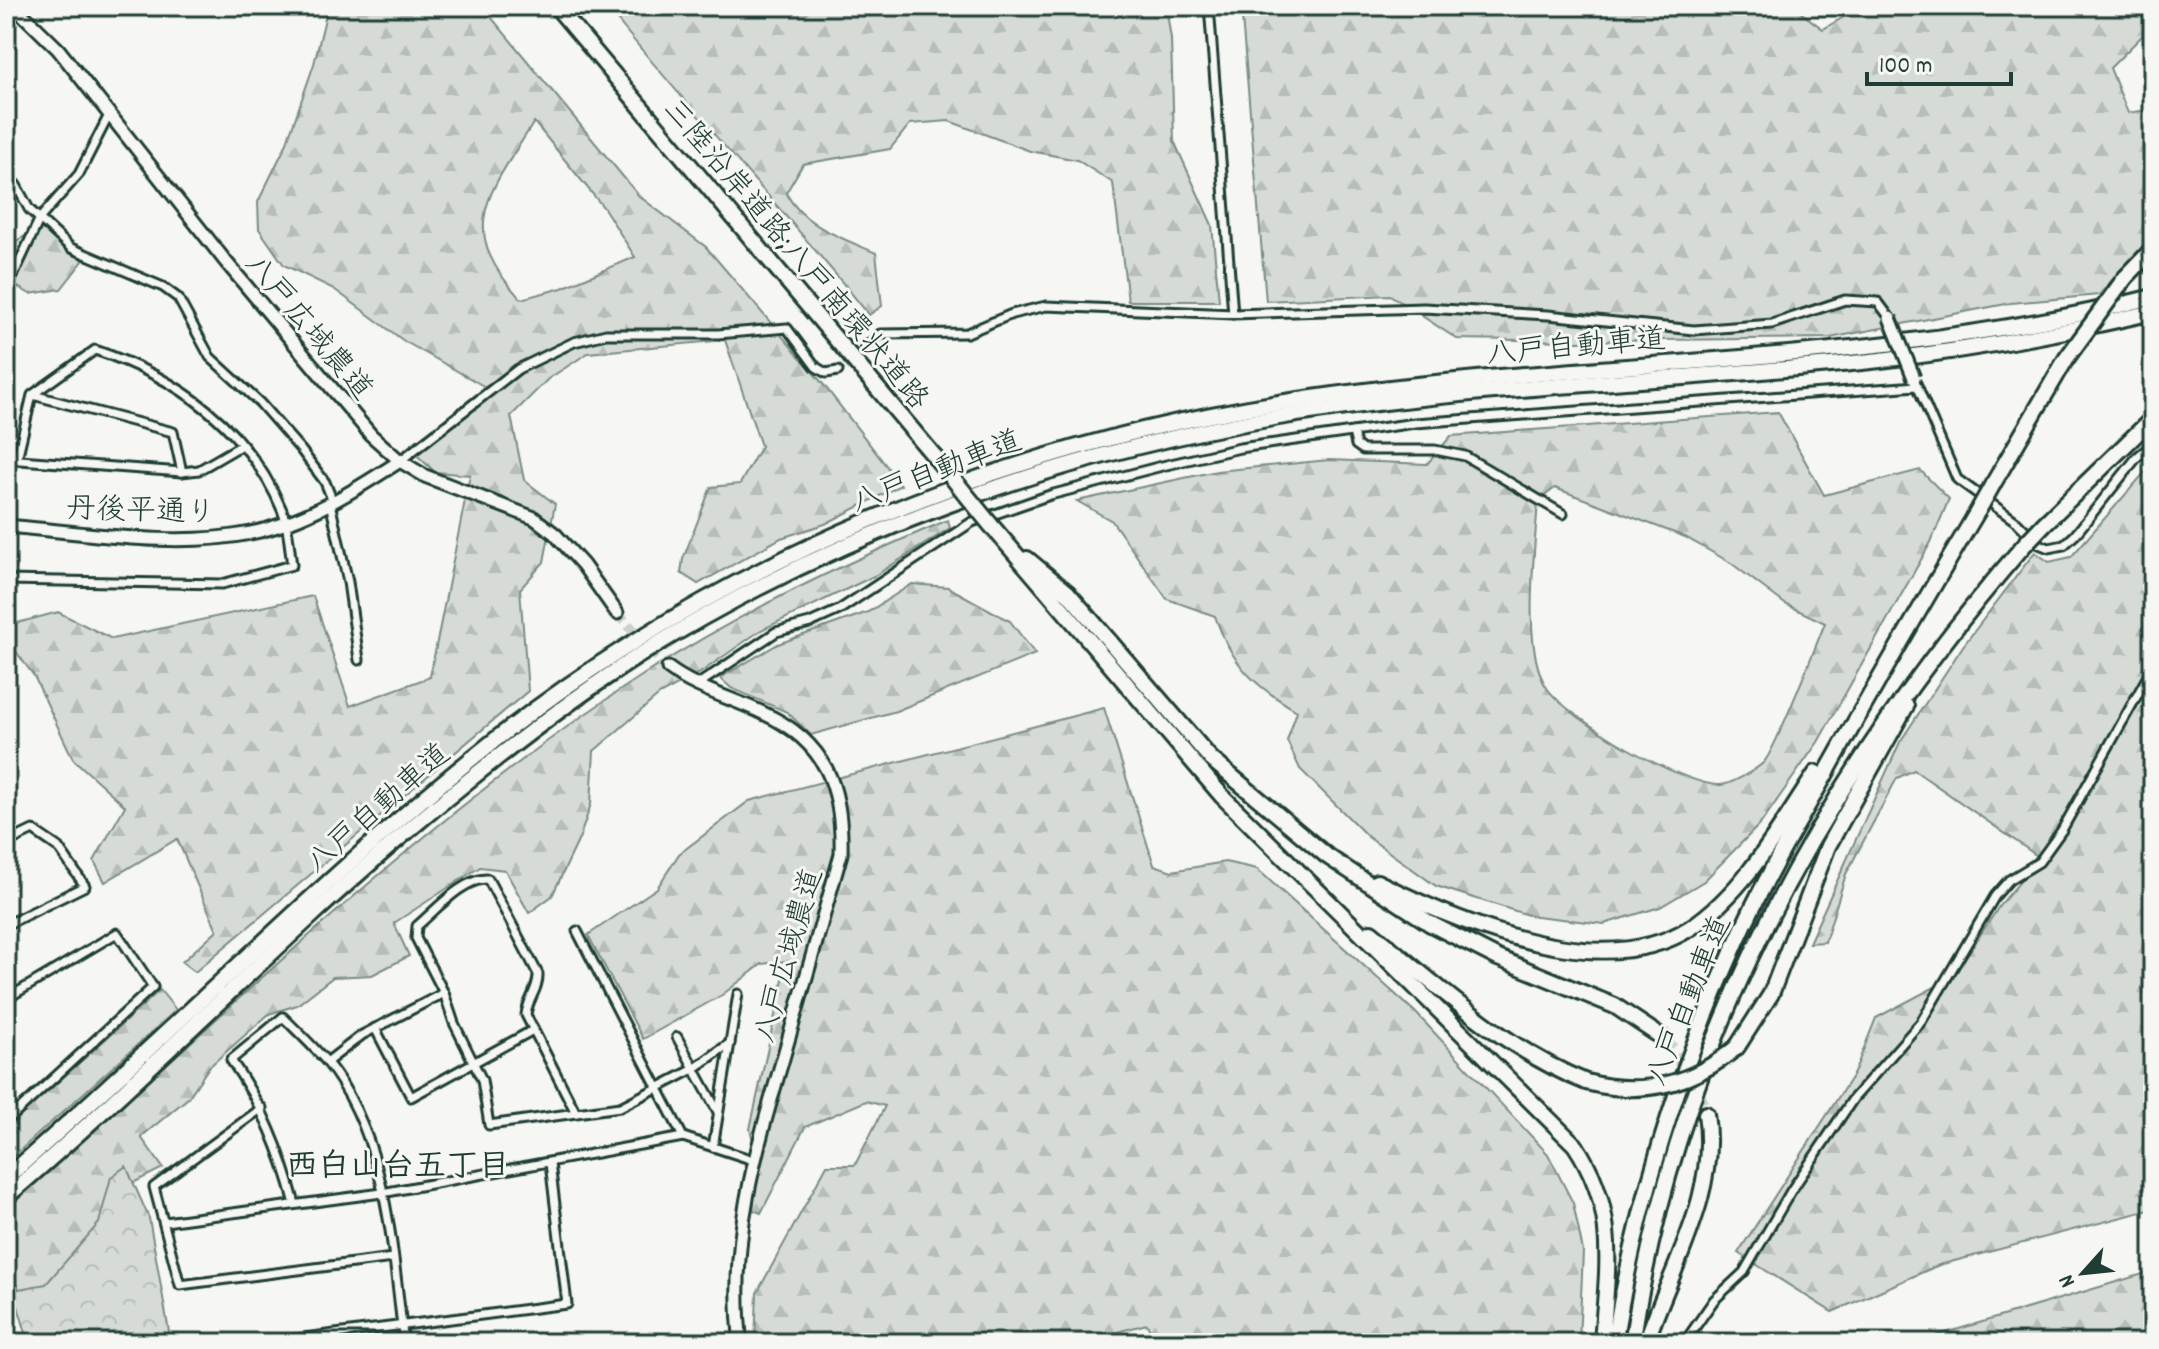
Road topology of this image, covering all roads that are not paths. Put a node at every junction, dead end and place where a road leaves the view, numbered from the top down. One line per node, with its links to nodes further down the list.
1 (14, 6): 4 (street, 八戸広域農道)
2 (556, 6): 29 (highway, 三陸沿岸道路;八戸南環状道路, bridge)
3 (1209, 6): 11 (street)
4 (110, 113): 6 (street); 23 (street, 八戸広域農道)
5 (6, 175): 6 (street)
6 (40, 218): 8 (street); 25 (street)
7 (2153, 249): 36 (highway, 八戸自動車道, bridge)
8 (6, 291)
9 (2153, 297): 64 (highway, 八戸自動車道)
10 (2153, 312): 66 (highway, 八戸自動車道)
11 (1233, 314): 12 (street); 13 (street)
12 (1890, 318): 15 (street, bridge)
13 (865, 348)
14 (838, 371): 23 (street)
15 (1915, 382): 18 (street); 19 (street)
16 (32, 395): 20 (street); 22 (street); 24 (street)
17 (2153, 418): 32 (highway, 八戸自動車道, bridge)
18 (1353, 432): 26 (street); 37 (street)
19 (2153, 444)
20 (242, 445): 24 (street); 27 (street)
21 (6, 459): 22 (street)
22 (17, 459): 24 (street)
23 (400, 461): 25 (street, 丹後平通り); 31 (street, 八戸広域農道)
24 (182, 472)
25 (332, 502): 27 (street, 丹後平通り); 33 (street)
26 (1563, 514)
27 (286, 523): 28 (street, 丹後平通り); 30 (street)
28 (6, 526)
29 (994, 528): 38 (highway, 三陸沿岸道路;八戸南環状道路); 40 (highway, 三陸沿岸道路;八戸南環状道路)
30 (6, 580)
31 (617, 613)
32 (1966, 615): 40 (highway, bridge); 78 (highway, 八戸自動車道)
33 (359, 660)
34 (2153, 667): 80 (street)
35 (668, 668): 37 (street, 八戸広域農道)
36 (1878, 679): 38 (highway); 77 (highway, 八戸自動車道)
37 (697, 685): 62 (street, 八戸広域農道)
38 (1299, 834): 49 (highway)
39 (6, 843): 41 (street)
40 (1273, 845): 76 (highway)
41 (6, 925)
42 (577, 931): 54 (street)
43 (444, 993): 46 (street); 47 (street); 51 (street)
44 (738, 994): 50 (street)
45 (6, 999): 59 (street)
46 (375, 1028): 51 (street); 52 (street)
47 (533, 1030): 51 (street); 56 (street)
48 (677, 1037): 53 (street)
49 (1663, 1038)
50 (730, 1043): 53 (street); 57 (street)
51 (473, 1061): 56 (street)
52 (327, 1062): 55 (street); 65 (street)
53 (694, 1069): 54 (street); 57 (street)
54 (658, 1088): 56 (street); 60 (street)
55 (262, 1108): 67 (street); 68 (street)
56 (576, 1113)
57 (718, 1113): 61 (street)
58 (1706, 1114): 79 (highway)
59 (6, 1122)
60 (683, 1137): 61 (street); 63 (street)
61 (713, 1147): 62 (street)
62 (753, 1160): 75 (street, 八戸広域農道)
63 (550, 1163): 65 (street); 70 (street)
64 (6, 1178)
65 (382, 1193): 67 (street); 69 (street)
66 (6, 1197)
67 (295, 1204): 68 (street)
68 (165, 1222): 69 (street)
69 (393, 1258): 70 (street)
70 (402, 1325): 73 (street); 74 (street)
71 (6, 1335): 72 (street)
72 (7, 1343)
73 (265, 1343)
74 (404, 1343)
75 (741, 1343)
76 (1602, 1343)
77 (1614, 1343)
78 (1632, 1343)
79 (1646, 1343)
80 (1684, 1343)

